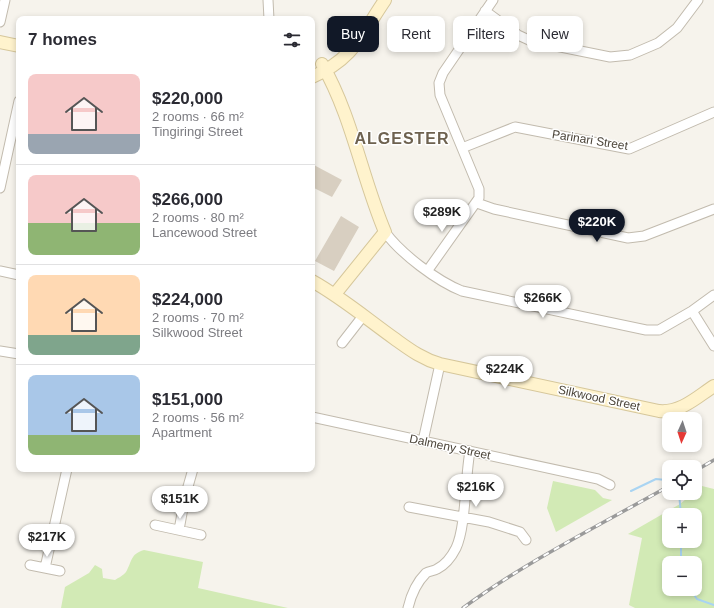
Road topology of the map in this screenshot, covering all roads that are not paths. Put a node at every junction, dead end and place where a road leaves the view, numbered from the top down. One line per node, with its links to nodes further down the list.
1 (5, 0): 8 (street)
2 (268, 0): 7 (street)
3 (385, 0): 11 (street)
4 (493, 0): 6 (street)
5 (698, 0): 6 (street)
6 (485, 12): 14 (street)
7 (269, 16)
8 (0, 22)
9 (0, 42): 10 (street)
10 (16, 45)
11 (320, 68): 18 (street)
12 (714, 112): 14 (street, Parinari Street)
13 (16, 115): 15 (street)
14 (462, 148): 16 (street)
15 (0, 188)
16 (475, 205): 17 (street); 19 (street)
17 (714, 209)
18 (385, 232): 19 (street); 23 (street)
19 (428, 270): 25 (street)
20 (0, 271): 21 (street)
21 (16, 274)
22 (315, 283): 23 (street, Silkwood Street)
23 (336, 294): 26 (street, Silkwood Street)
24 (714, 295): 25 (street)
25 (692, 311): 28 (street)
26 (363, 316): 27 (street); 31 (street, Silkwood Street)
27 (342, 343)
28 (714, 346)
29 (0, 351): 30 (street)
30 (16, 354)
31 (440, 364): 32 (street, Silkwood Street); 34 (street)
32 (714, 386)
33 (315, 418): 34 (street, Dalmeny Street)
34 (423, 441): 35 (street, Dalmeny Street)
35 (470, 451): 38 (street, Dalmeny Street); 40 (street)
36 (66, 472): 46 (street)
37 (192, 472): 42 (street)
38 (610, 485)
39 (409, 507): 40 (street)
40 (462, 516): 44 (street); 48 (street)
41 (155, 525): 42 (street)
42 (179, 530): 43 (street)
43 (201, 535)
44 (526, 540)
45 (30, 565): 46 (street)
46 (45, 568): 47 (street)
47 (60, 572)
48 (408, 608)

